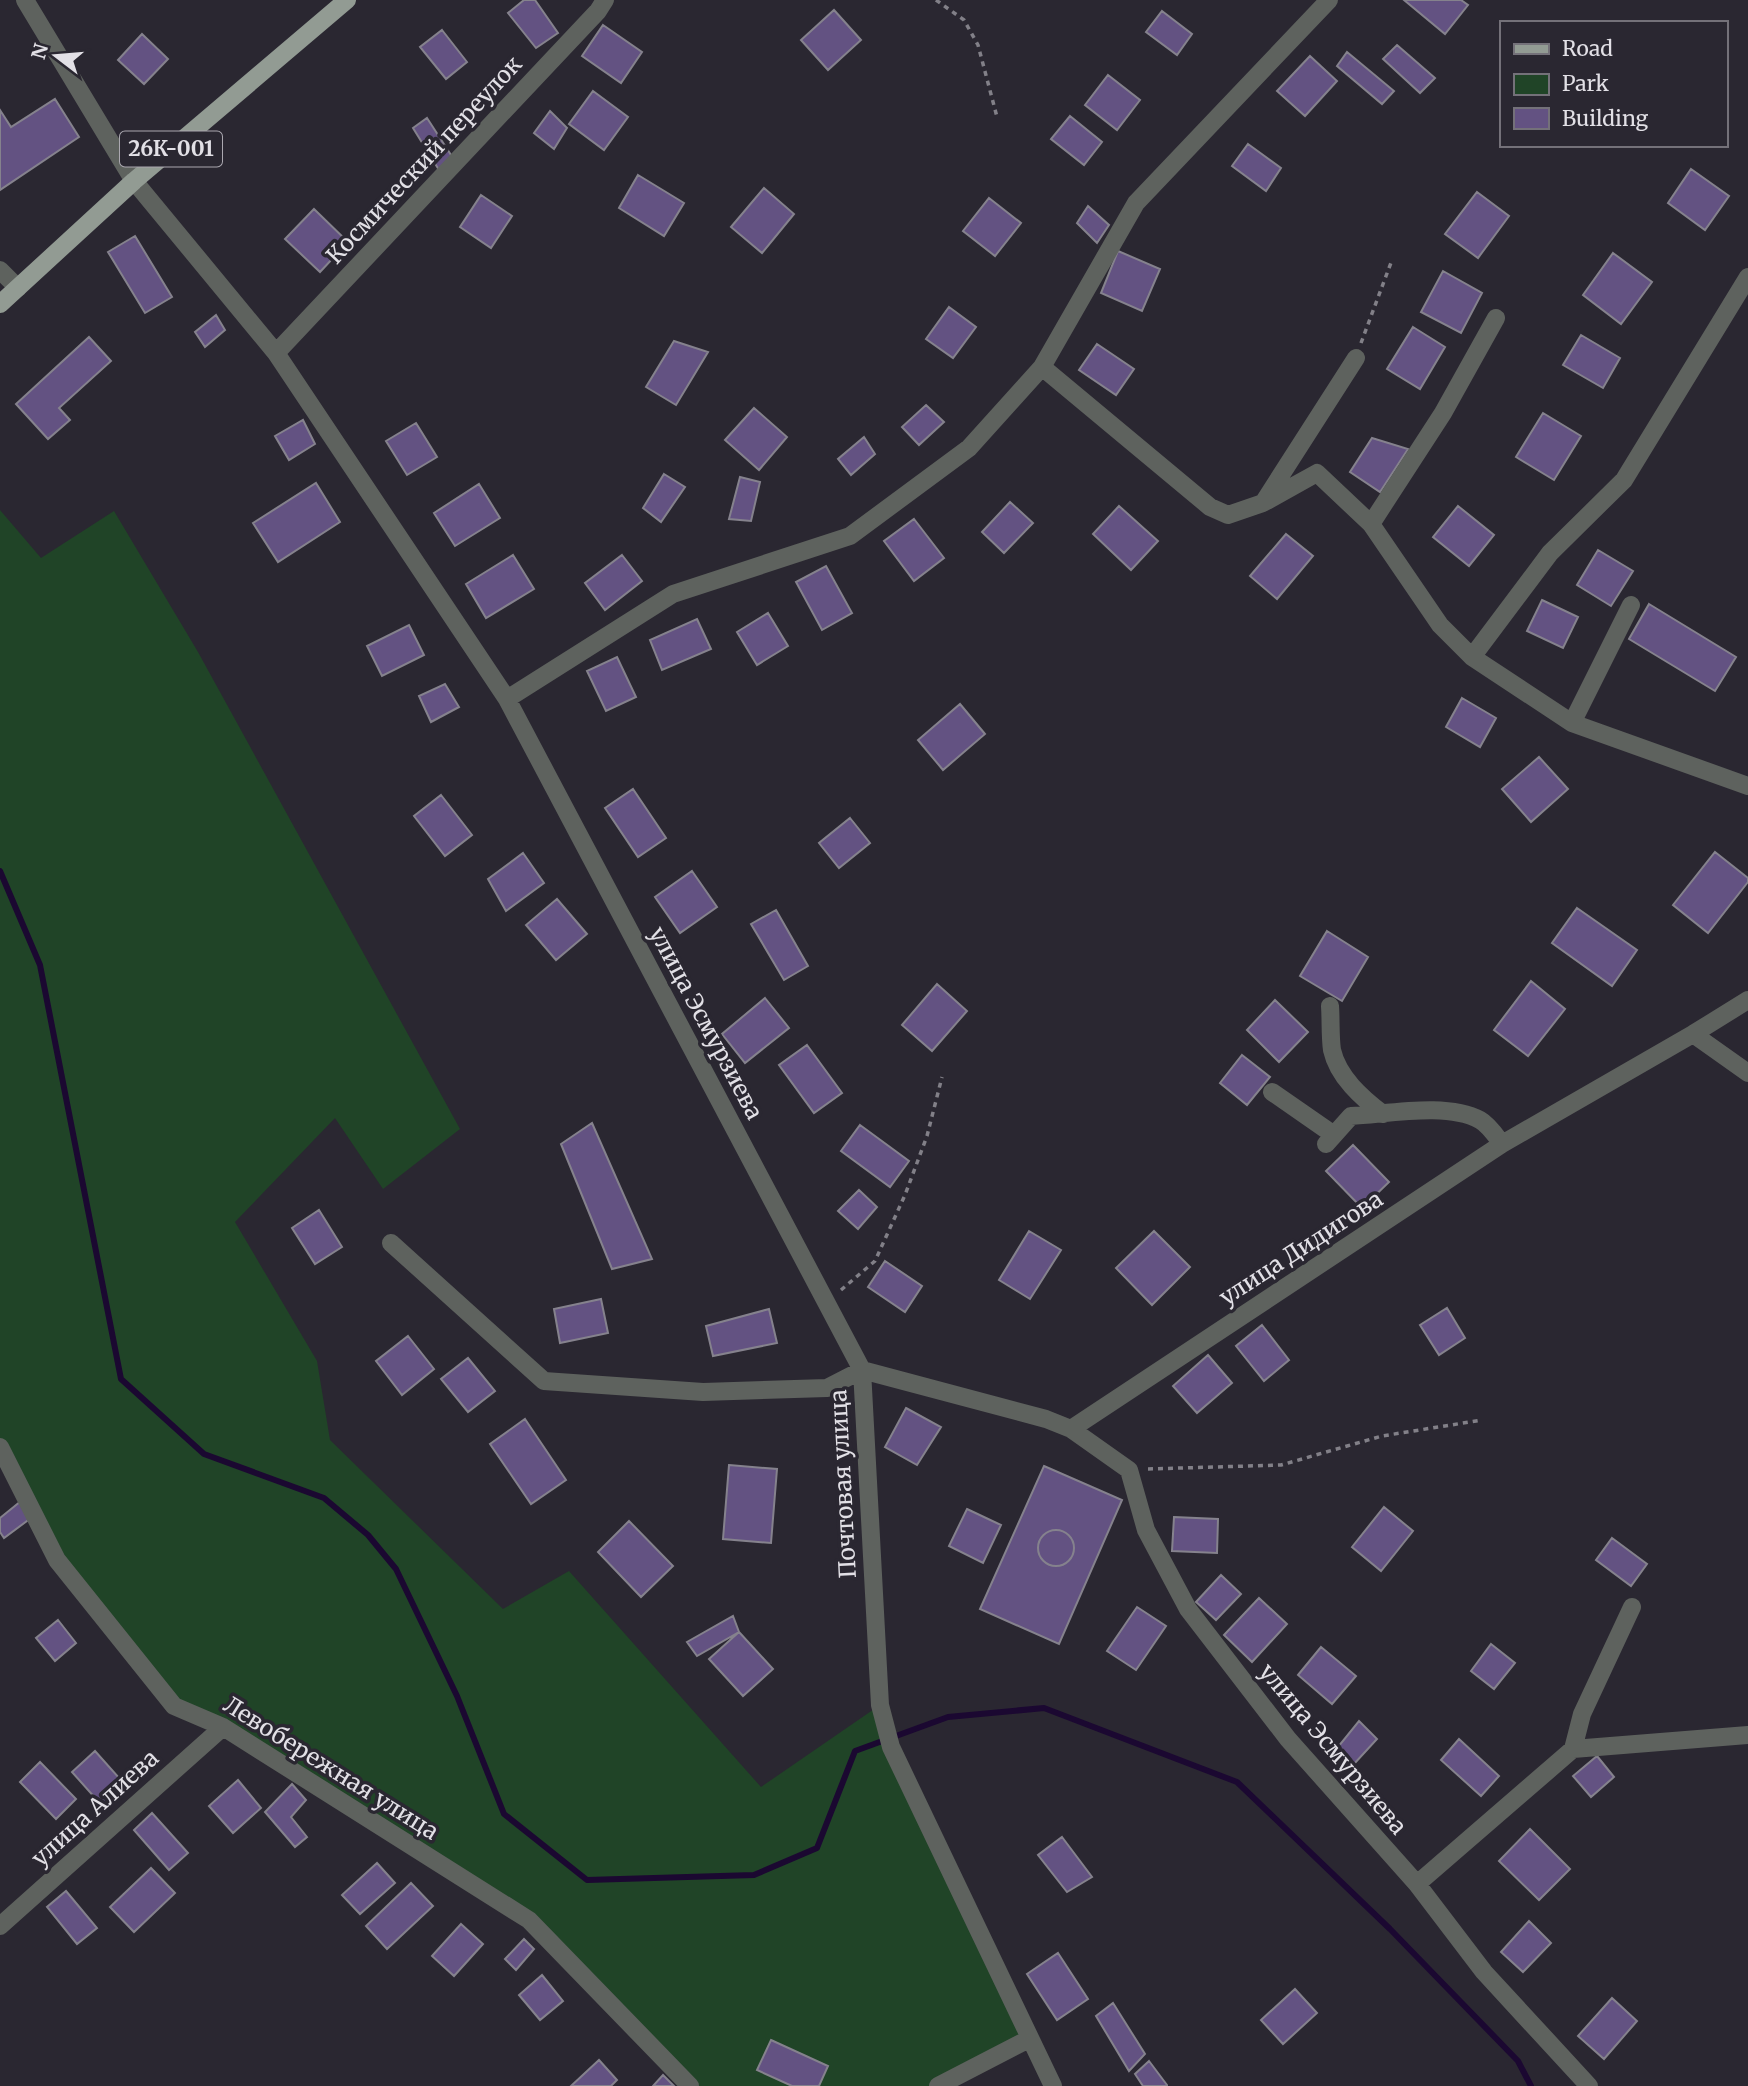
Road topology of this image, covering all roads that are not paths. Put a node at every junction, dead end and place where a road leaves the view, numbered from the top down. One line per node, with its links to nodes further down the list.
1 (25, 0): 5 (street, улица Эсмурзиева)
2 (347, 0): 5 (main road, 26К-001)
3 (605, 0): 11 (street, Космический переулок)
4 (1329, 0): 13 (street)
5 (134, 181): 8 (main road, 26К-001); 11 (street, улица Эсмурзиева)
6 (0, 270): 8 (street)
7 (1748, 277): 17 (street)
8 (18, 288): 9 (main road, 26К-001)
9 (0, 304)
10 (1496, 318): 15 (street)
11 (276, 353): 18 (street, улица Эсмурзиева)
12 (1356, 358): 14 (street)
13 (1042, 367): 14 (street); 18 (street)
14 (1263, 503): 15 (street)
15 (1371, 524): 17 (street)
16 (1631, 605): 19 (street)
17 (1472, 657): 19 (street)
18 (507, 699): 29 (street, улица Эсмурзиева)
19 (1572, 723): 20 (street)
20 (1748, 786)
21 (1748, 1000): 23 (street, улица Дидигова)
22 (1330, 1006): 26 (street)
23 (1693, 1034): 24 (street); 27 (street, улица Дидигова)
24 (1748, 1073)
25 (1272, 1092): 26 (street)
26 (1383, 1114): 27 (street)
27 (1503, 1144): 30 (street, улица Дидигова)
28 (391, 1243): 29 (street, Почтовая улица)
29 (862, 1370): 30 (street); 38 (street, Почтовая улица)
30 (1071, 1429): 36 (street, улица Эсмурзиева)
31 (0, 1447): 33 (street, Левобережная улица)
32 (1632, 1607): 35 (street)
33 (223, 1727): 37 (street, улица Алиева); 39 (street, Левобережная улица)
34 (1748, 1735): 35 (street)
35 (1573, 1749): 36 (street)
36 (1417, 1884): 42 (street, улица Эсмурзиева)
37 (0, 1926)
38 (1029, 2039): 40 (street); 41 (street, Почтовая улица)
39 (690, 2086)
40 (938, 2086)
41 (1052, 2086)
42 (1589, 2086)

